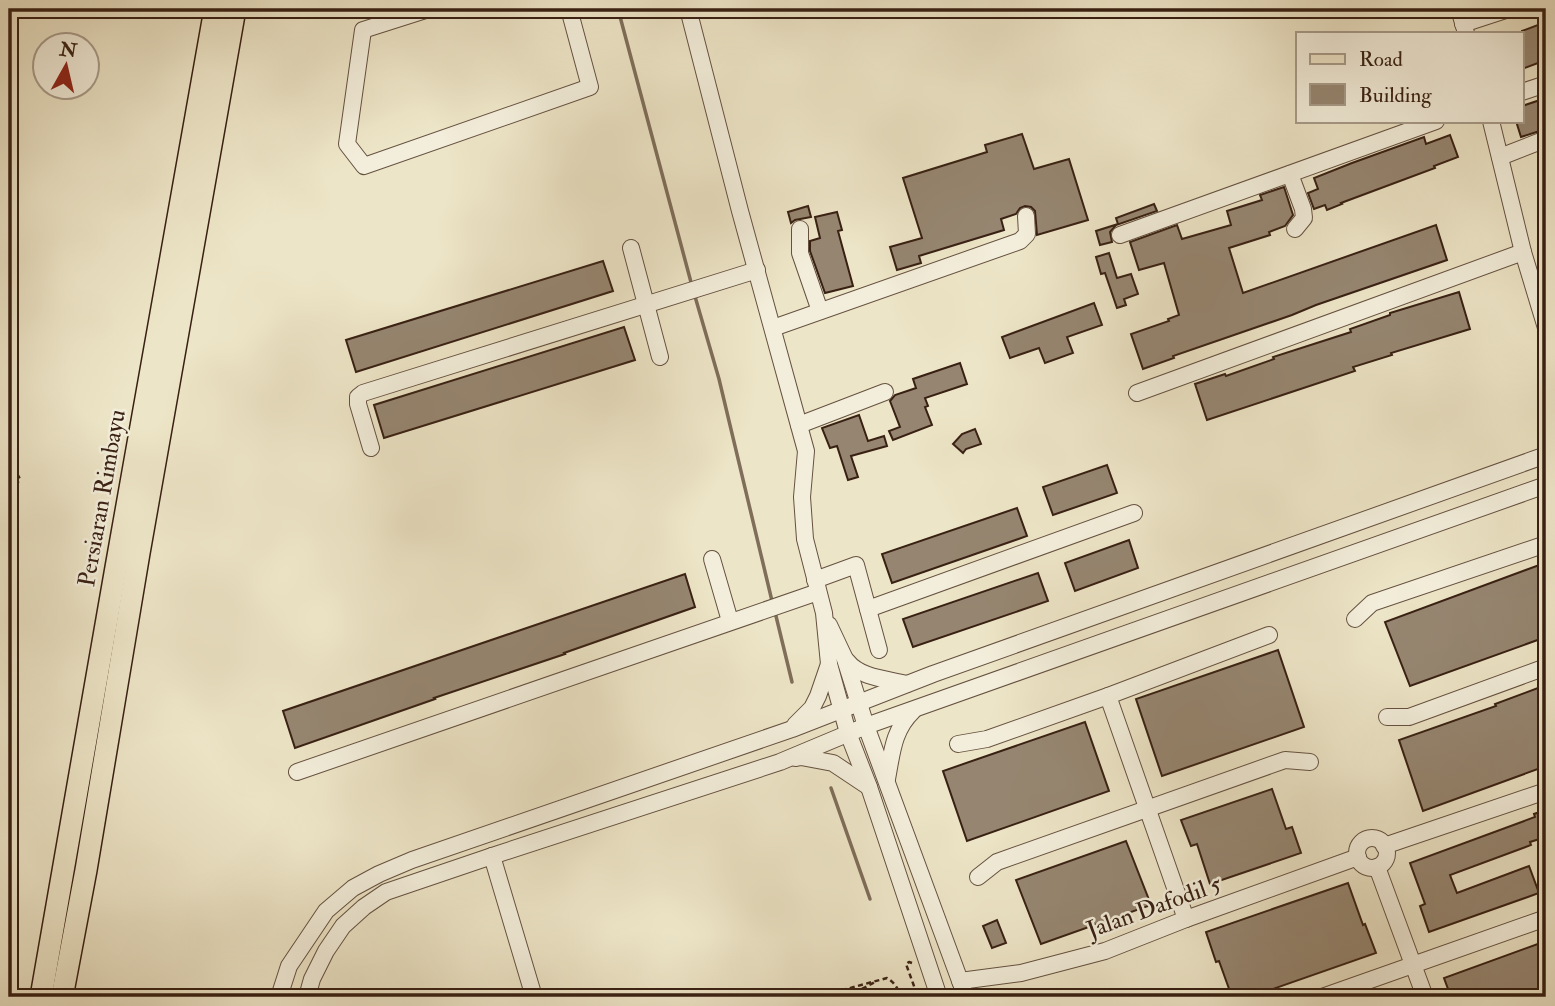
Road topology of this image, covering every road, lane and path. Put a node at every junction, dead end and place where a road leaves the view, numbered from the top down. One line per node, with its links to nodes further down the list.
1 (215, 9): 74 (main road, Persiaran Rimbayu)
2 (235, 9): 67 (main road, Persiaran Rimbayu)
3 (429, 9): 4 (street)
4 (569, 9)
5 (688, 9): 21 (street)
6 (1509, 9): 7 (street)
7 (1463, 22)
8 (1546, 84): 9 (street)
9 (1524, 92)
10 (1433, 122): 14 (street)
11 (1491, 122): 13 (street)
12 (1546, 139): 13 (street)
13 (1500, 157): 20 (street)
14 (1290, 174): 17 (street); 18 (street)
15 (1026, 216): 23 (street)
16 (800, 229): 23 (street)
17 (1295, 229)
18 (1119, 235)
19 (631, 248): 22 (street)
20 (1523, 252): 25 (street); 28 (street)
21 (757, 270): 22 (street); 24 (street)
22 (646, 305): 26 (street); 30 (street)
23 (820, 311): 24 (street)
24 (773, 328): 29 (street)
25 (1546, 328)
26 (660, 357)
27 (885, 392): 29 (street)
28 (1137, 393)
29 (799, 425): 38 (street)
30 (371, 448)
31 (1546, 455): 46 (street)
32 (9, 459): 34 (path)
33 (1546, 485): 50 (street)
34 (9, 496)
35 (1134, 513): 39 (street)
36 (1546, 544): 40 (street)
37 (712, 559): 41 (street)
38 (817, 586): 39 (street); 41 (street); 44 (street)
39 (868, 610): 43 (street)
40 (1355, 619)
41 (730, 621): 58 (street)
42 (1269, 635): 47 (street)
43 (880, 650)
44 (837, 662): 46 (street); 48 (street); 49 (street); 53 (street)
45 (1546, 667): 51 (street)
46 (907, 684): 48 (street)
47 (1108, 696): 55 (street); 62 (street)
48 (859, 703): 49 (street); 52 (street)
49 (842, 710): 53 (street); 54 (street)
50 (913, 711): 52 (street); 59 (street)
51 (1387, 717)
52 (866, 726): 54 (street); 59 (street)
53 (792, 729): 77 (street)
54 (848, 733): 56 (street); 60 (street)
55 (958, 744)
56 (780, 762): 60 (street); 64 (street)
57 (1310, 762): 62 (street)
58 (297, 772)
59 (887, 780): 73 (street)
60 (869, 787): 83 (street)
61 (1546, 791): 63 (street)
62 (1147, 809): 68 (street); 70 (street)
63 (1384, 846): 65 (street); 66 (street)
64 (492, 856): 78 (street); 79 (street)
65 (1358, 857): 66 (street); 70 (street, Jalan Dafodil 5)
66 (1377, 867): 71 (street)
67 (86, 870): 75 (main road, Persiaran Rimbayu); 76 (main road)
68 (978, 877)
69 (1546, 918): 71 (street)
70 (1186, 919): 73 (street, Jalan Dafodil 5)
71 (1413, 965): 85 (street); 86 (street)
72 (880, 979): 80 (path); 81 (path); 82 (path)
73 (960, 981): 84 (street)
74 (41, 997)
75 (62, 997)
76 (73, 997)
77 (279, 997)
78 (307, 997)
79 (534, 997)
80 (817, 997)
81 (847, 997)
82 (900, 997)
83 (939, 997)
84 (966, 997)
85 (1322, 997)
86 (1425, 997)

